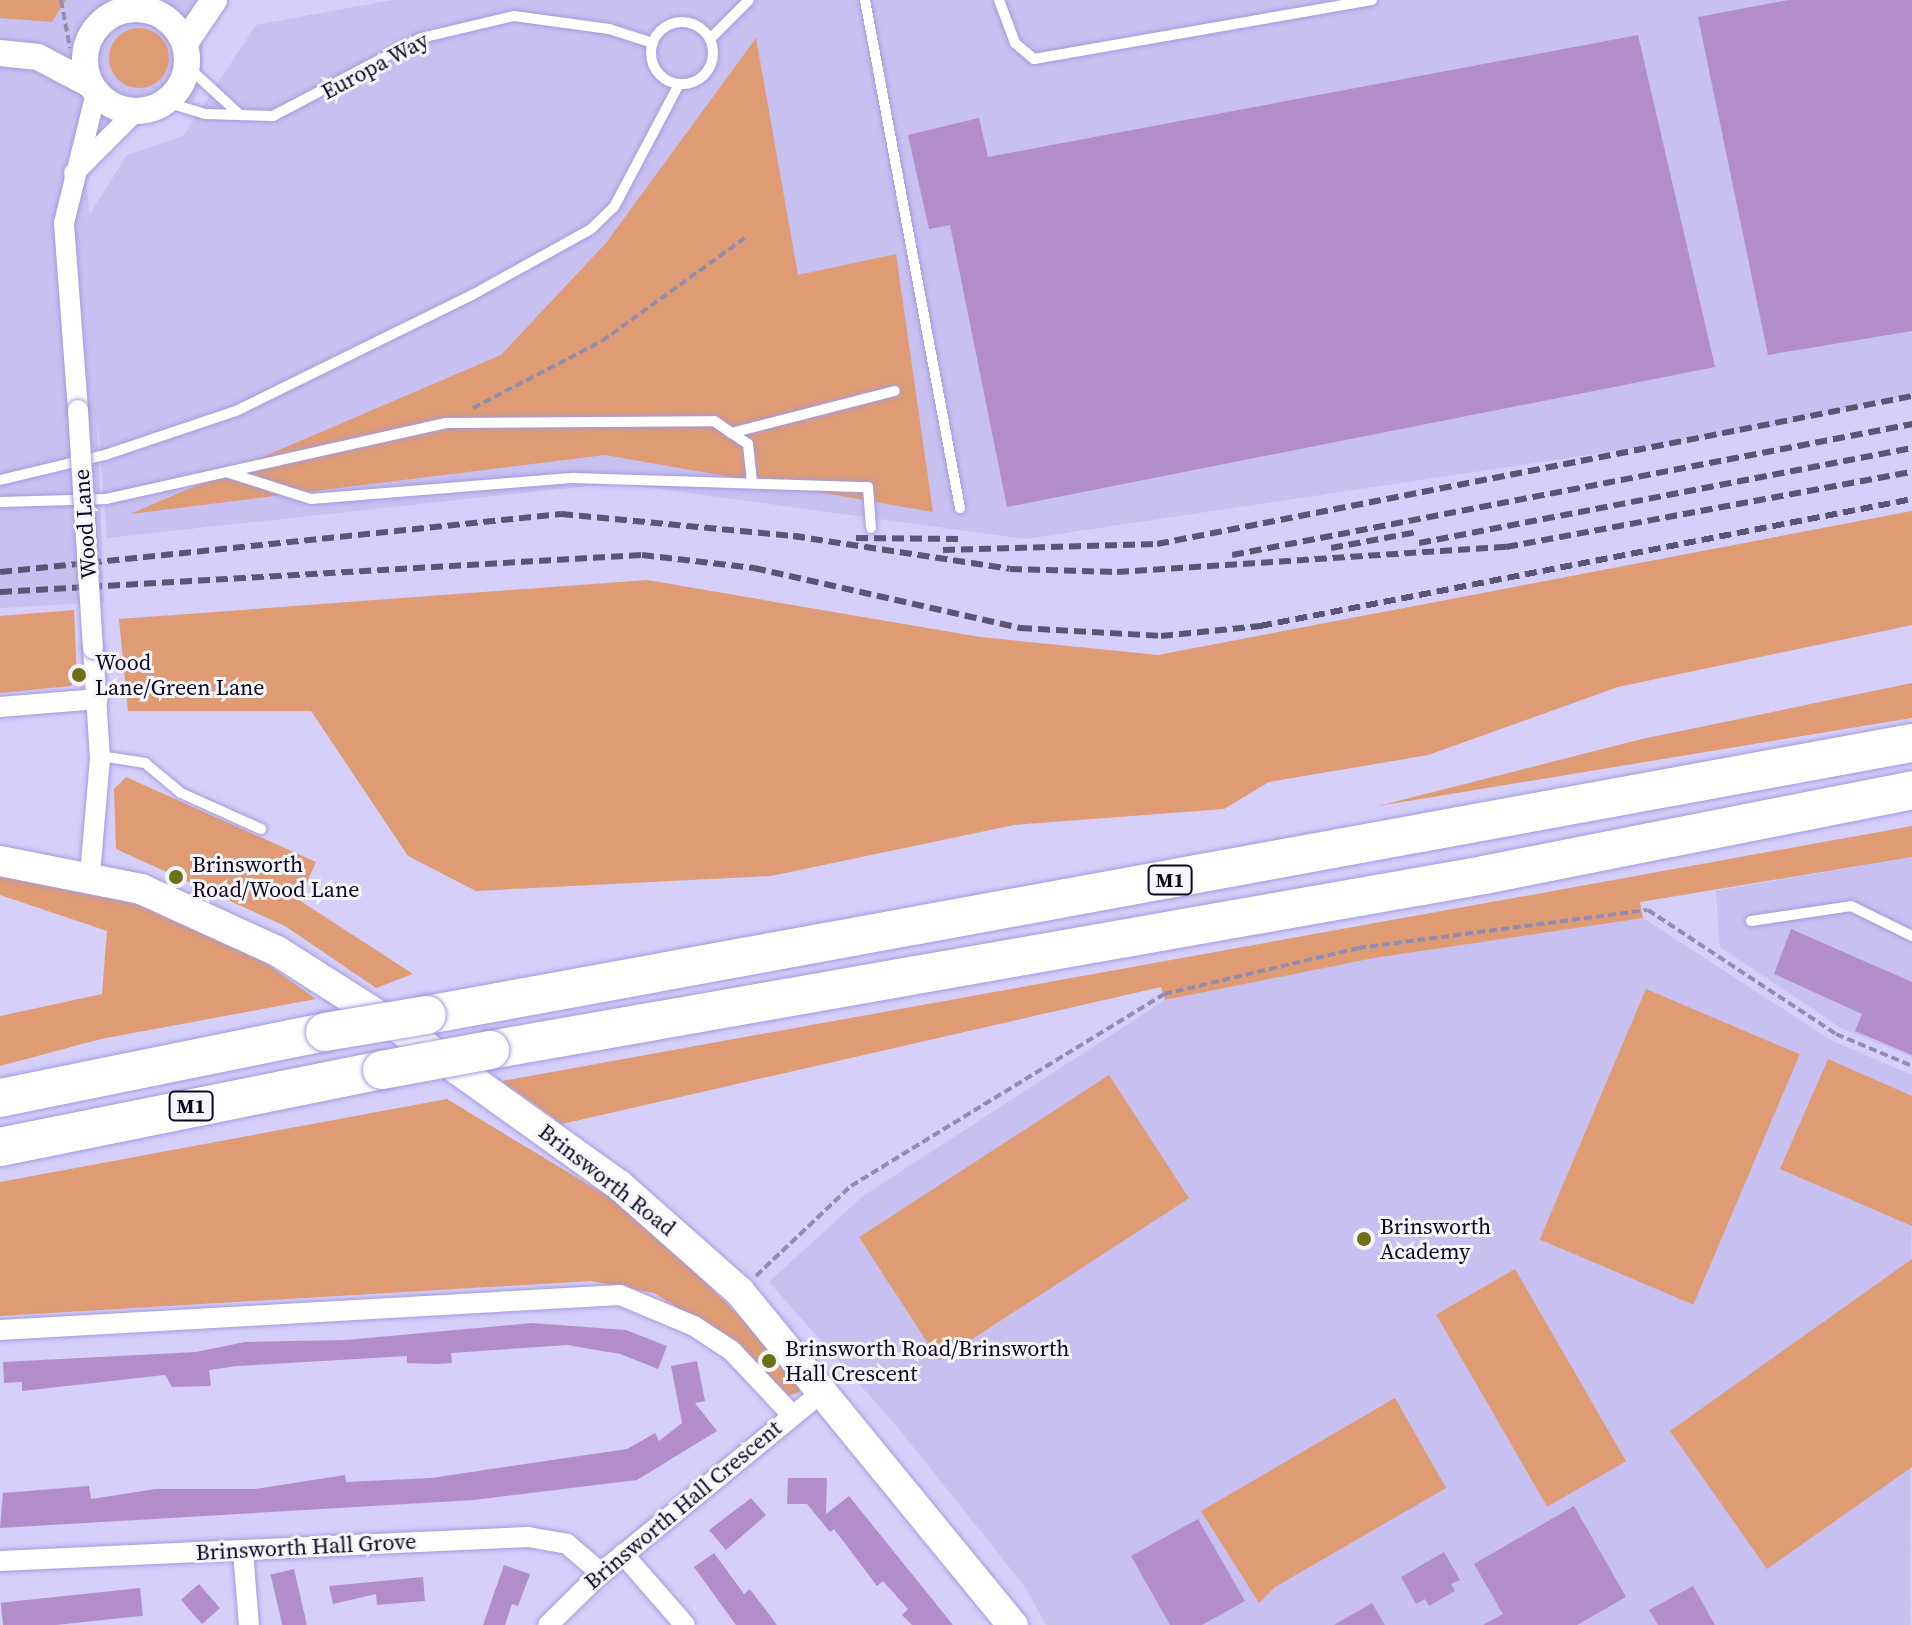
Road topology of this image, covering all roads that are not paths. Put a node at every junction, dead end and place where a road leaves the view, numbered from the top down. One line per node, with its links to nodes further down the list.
1 (171, 0): 7 (street)
2 (214, 0): 12 (street)
3 (749, 0): 8 (lane)
4 (865, 0): 26 (lane)
5 (999, 0): 6 (lane)
6 (1372, 0)
7 (146, 10): 9 (street); 12 (street)
8 (710, 39): 10 (lane); 14 (lane)
9 (80, 41): 13 (street); 15 (street)
10 (653, 43): 14 (lane); 18 (lane, Europa Way)
11 (0, 53): 13 (street)
12 (186, 55): 16 (street); 18 (lane)
13 (38, 57): 15 (street)
14 (679, 84): 23 (lane)
15 (93, 89): 17 (street); 19 (street, Wood Lane)
16 (166, 102): 17 (street); 18 (lane, Europa Way)
17 (135, 112): 19 (street)
18 (240, 115)
19 (74, 173): 28 (street, Wood Lane, bridge)
20 (895, 391): 21 (lane)
21 (731, 433): 22 (lane); 24 (lane)
22 (226, 473): 24 (lane); 25 (lane)
23 (0, 480)
24 (752, 483): 27 (lane)
25 (0, 502)
26 (960, 508)
27 (871, 528)
28 (98, 699): 29 (street); 31 (street, Wood Lane)
29 (0, 707)
30 (1912, 743): 38 (highway, M1, bridge)
31 (100, 756): 33 (lane); 35 (street, Wood Lane)
32 (1912, 790): 39 (highway, M1, bridge)
33 (261, 829)
34 (0, 861): 35 (main road, Brinsworth Road)
35 (90, 875): 41 (main road, Brinsworth Road)
36 (1751, 921): 37 (lane)
37 (1912, 936)
38 (0, 1098)
39 (0, 1147)
40 (0, 1330): 42 (street)
41 (823, 1391): 42 (street, Brinsworth Hall Crescent); 50 (main road, Brinsworth Road)
42 (792, 1415): 44 (street, Brinsworth Hall Crescent)
43 (243, 1551): 45 (street, Brinsworth Hall Grove); 46 (street, Brinsworth Hall Grove); 47 (street)
44 (623, 1554): 46 (street, Brinsworth Hall Crescent); 49 (street)
45 (0, 1561)
46 (601, 1573): 48 (street, Brinsworth Hall Crescent)
47 (249, 1625)
48 (548, 1625)
49 (685, 1625)
50 (1013, 1625)

